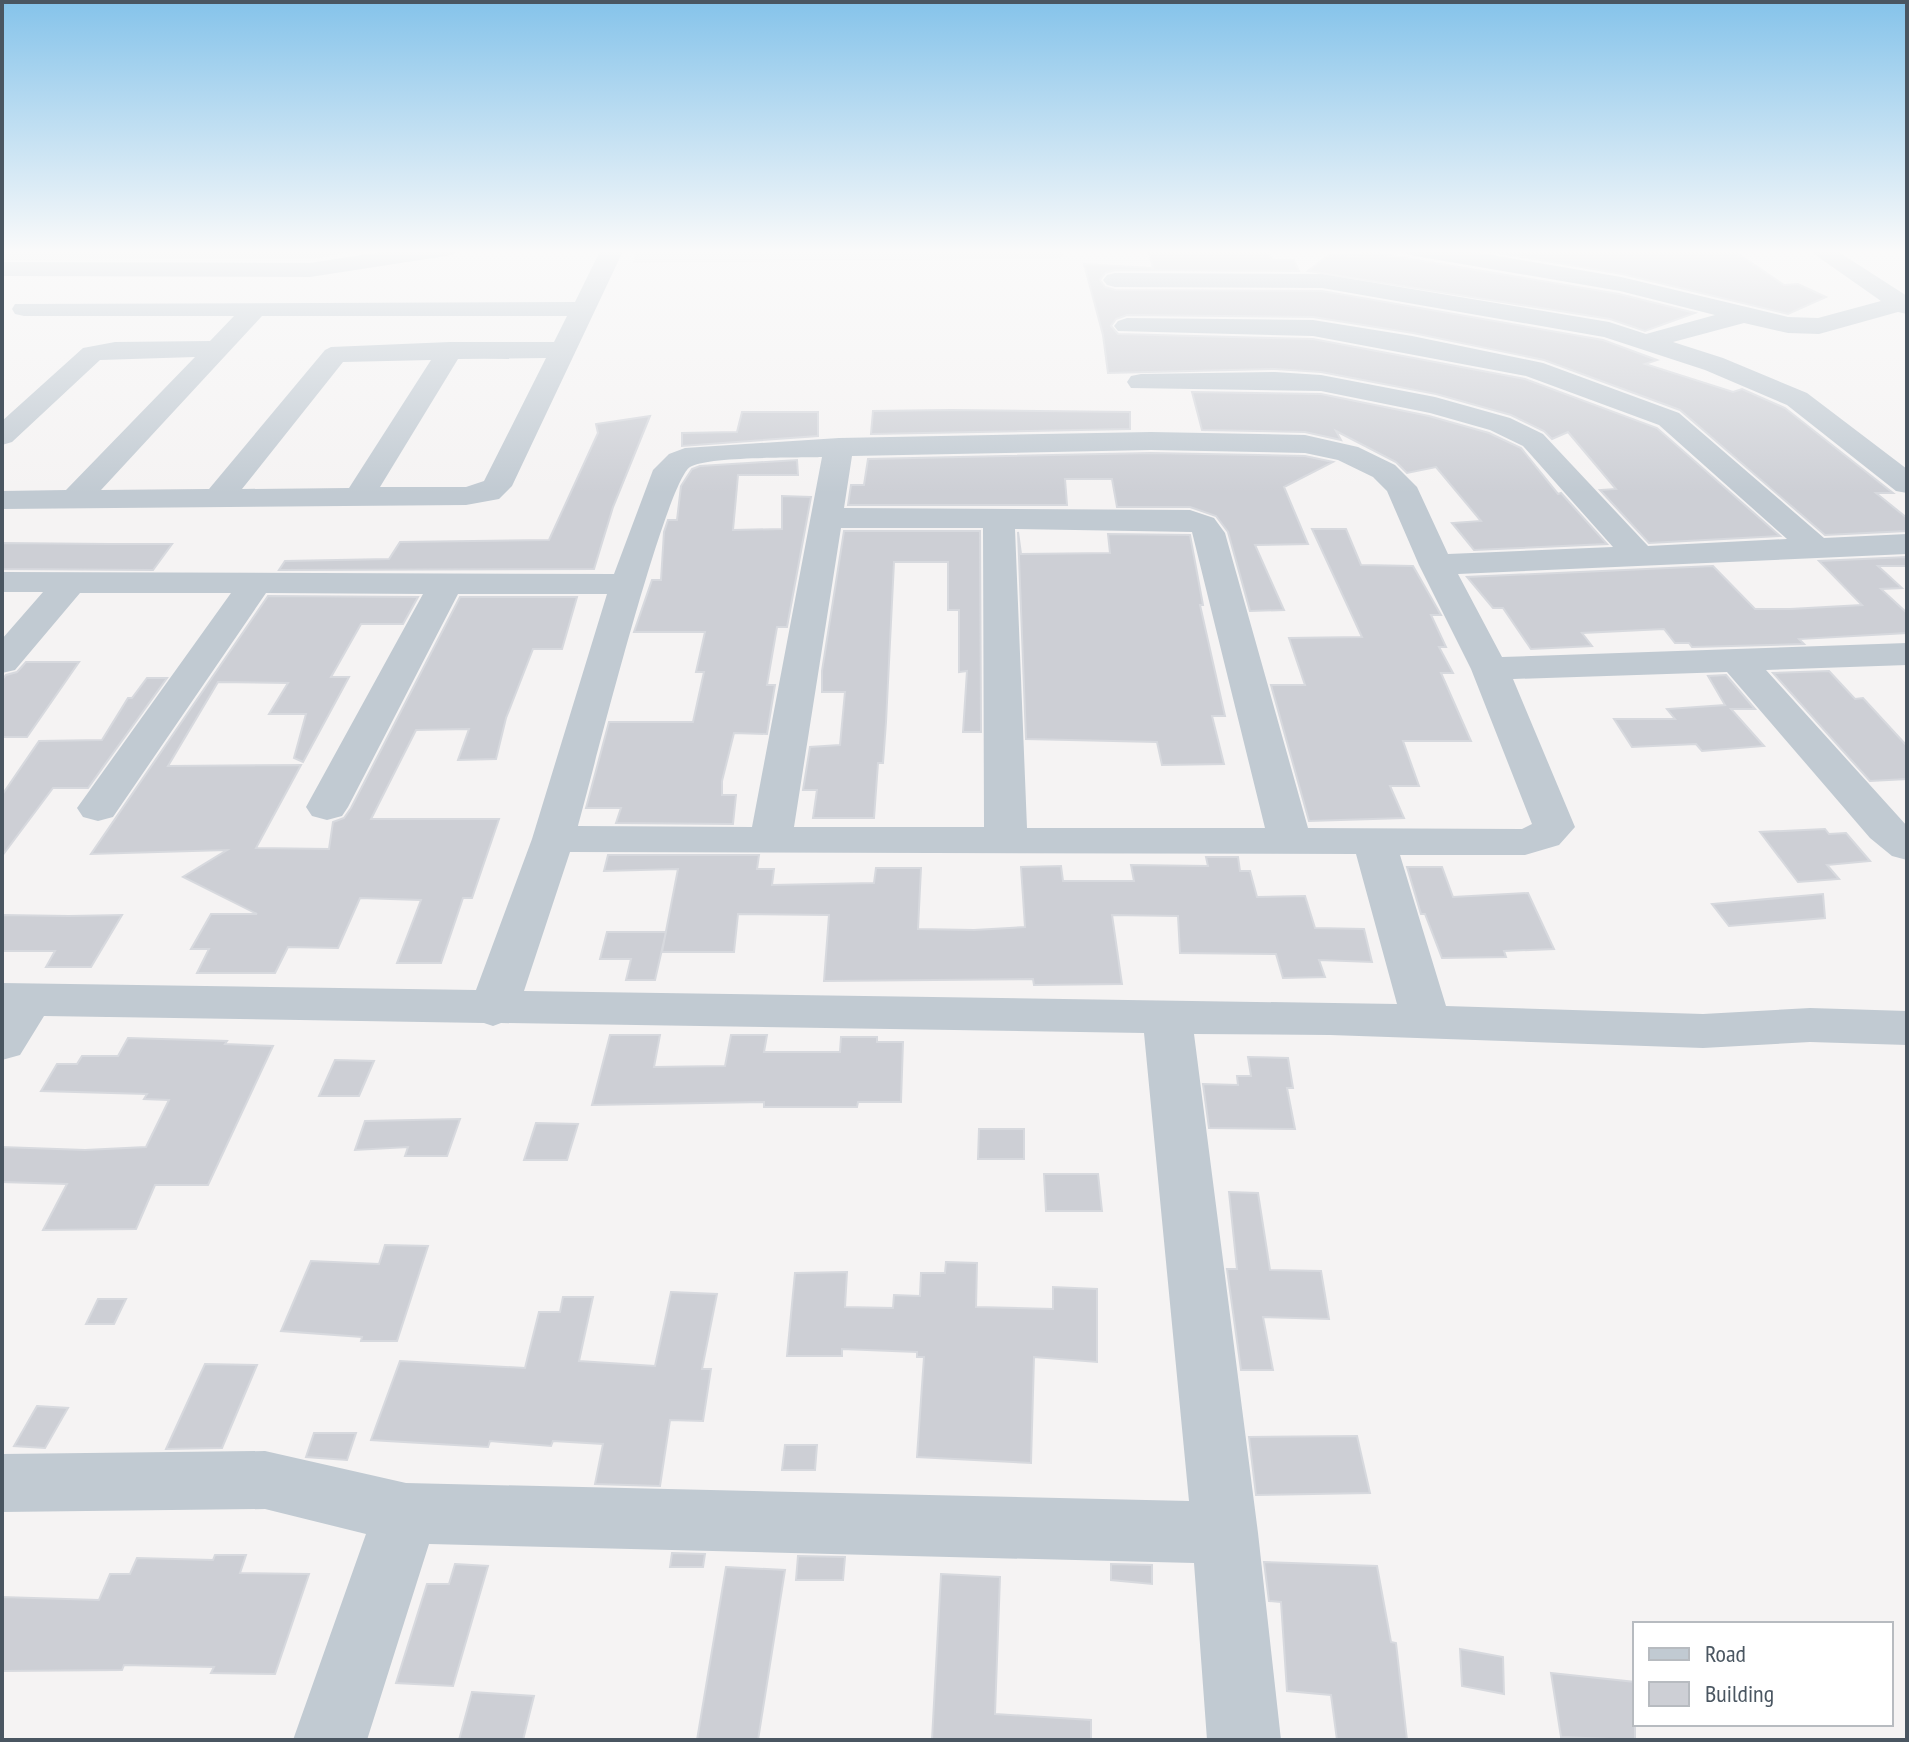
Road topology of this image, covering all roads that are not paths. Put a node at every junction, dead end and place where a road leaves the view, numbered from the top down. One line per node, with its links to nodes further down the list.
1 (234, 330): 8 (street)
2 (575, 330): 10 (street)
3 (1128, 330): 11 (street)
4 (1327, 330): 22 (street)
5 (1610, 330): 7 (street)
6 (1688, 330): 7 (street)
7 (1648, 341): 14 (street)
8 (216, 349): 12 (street); 18 (street)
9 (450, 350): 10 (street); 15 (street); 16 (street)
10 (566, 350): 15 (street)
11 (1146, 413): 13 (street); 23 (street); 24 (street)
12 (2, 436)
13 (839, 447): 19 (street); 29 (street)
14 (1907, 484)
15 (358, 498): 16 (street)
16 (217, 499): 18 (street)
17 (2, 500): 18 (street)
18 (74, 500)
19 (826, 518): 20 (street); 37 (street)
20 (999, 520): 38 (street); 40 (street)
21 (1907, 544): 22 (street)
22 (1815, 547): 23 (street)
23 (1638, 555): 24 (street)
24 (1436, 565): 33 (street)
25 (2, 582): 26 (street)
26 (71, 582): 27 (street); 32 (street)
27 (256, 583): 28 (street); 35 (street)
28 (446, 583): 29 (street); 34 (street)
29 (627, 584): 36 (street)
30 (1907, 654): 31 (street)
31 (1738, 661): 33 (street); 41 (street)
32 (2, 662)
33 (1490, 669): 39 (street)
34 (327, 807)
35 (98, 808)
36 (553, 839): 37 (street); 42 (street)
37 (771, 839): 40 (street)
38 (1289, 839): 39 (street); 40 (street)
39 (1374, 840): 45 (street)
40 (1006, 842)
41 (1907, 847)
42 (493, 1009): 43 (street); 44 (street)
43 (11, 1014)
44 (1167, 1017): 45 (street); 49 (street)
45 (1426, 1020): 46 (street)
46 (1907, 1028)
47 (2, 1483): 48 (street)
48 (406, 1513): 49 (street); 50 (street)
49 (1225, 1533): 51 (street)
50 (330, 1740)
51 (1244, 1740)

